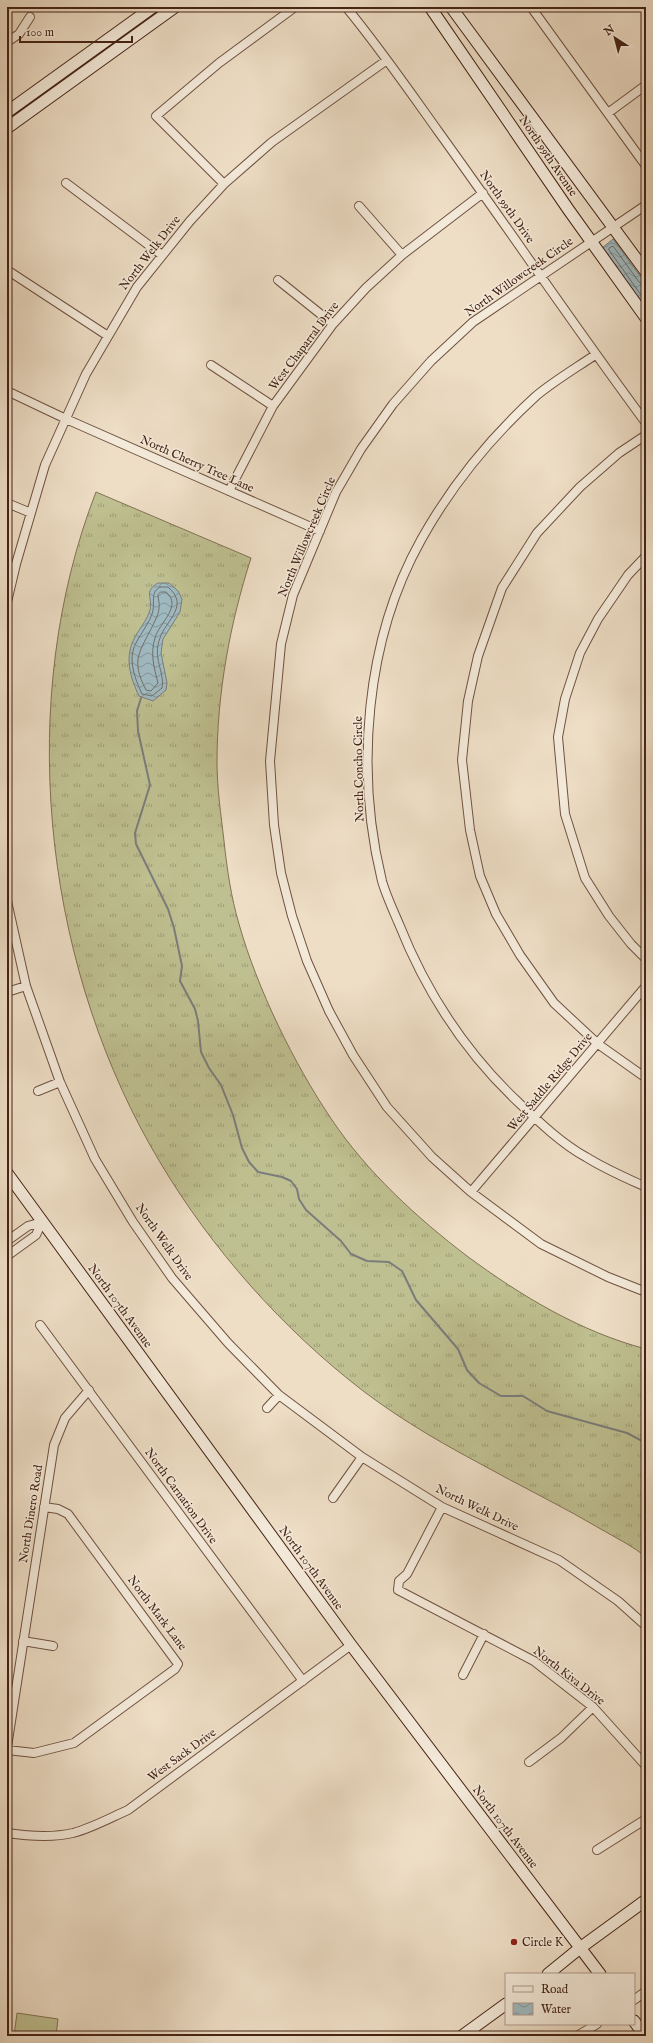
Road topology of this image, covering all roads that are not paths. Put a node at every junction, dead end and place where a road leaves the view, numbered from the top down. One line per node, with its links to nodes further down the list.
1 (153, 7): 8 (main road)
2 (176, 7): 10 (main road)
3 (295, 7): 19 (street)
4 (346, 7): 12 (street, North 99th Drive)
5 (430, 7): 24 (main road, North 99th Avenue)
6 (451, 7): 23 (main road, North 99th Avenue)
7 (531, 7): 15 (street)
8 (143, 14): 10 (main road); 14 (main road)
9 (30, 18): 11 (street)
10 (150, 24): 16 (main road)
11 (7, 42)
12 (387, 60): 19 (street, North Welk Drive); 20 (street, North 99th Drive)
13 (646, 85): 15 (street)
14 (7, 112)
15 (608, 113): 17 (street)
16 (7, 128)
17 (646, 166)
18 (66, 183): 26 (street)
19 (224, 184): 26 (street, North Welk Drive)
20 (483, 193): 25 (street, West Chaparral Drive); 29 (street, North 99th Drive)
21 (646, 205): 23 (street, North Willowcreek Circle)
22 (359, 206): 25 (street)
23 (614, 228): 24 (street, North Willowcreek Circle); 28 (main road, North 99th Avenue)
24 (591, 242): 29 (street, North Willowcreek Circle); 31 (main road, North 99th Avenue)
25 (402, 254): 32 (street, West Chaparral Drive)
26 (162, 255): 33 (street, North Welk Drive)
27 (7, 270): 33 (street)
28 (646, 272)
29 (540, 275): 34 (street, North 99th Drive); 44 (street, North Willowcreek Circle)
30 (278, 280): 32 (street)
31 (646, 318)
32 (333, 324): 37 (street, West Chaparral Drive)
33 (108, 336): 38 (street, North Welk Drive)
34 (595, 354): 39 (street, North 99th Drive); 56 (street, North Concho Circle)
35 (211, 366): 37 (street)
36 (7, 391): 38 (street, North Cherry Tree Lane)
37 (273, 406): 41 (street, West Chaparral Drive)
38 (66, 420): 41 (street, North Cherry Tree Lane); 43 (street, North Welk Drive)
39 (646, 424)
40 (646, 435): 52 (street)
41 (229, 491): 44 (street, North Cherry Tree Lane)
42 (7, 503): 43 (street)
43 (31, 513): 46 (street, North Welk Drive)
44 (320, 531): 59 (street, North Willowcreek Circle)
45 (646, 556): 48 (street)
46 (7, 602)
47 (7, 901): 49 (street, North Welk Drive)
48 (646, 959)
49 (26, 986): 51 (street); 54 (street, North Welk Drive)
50 (646, 986): 52 (street, West Saddle Ridge Drive)
51 (7, 992)
52 (598, 1044): 53 (street); 56 (street, West Saddle Ridge Drive)
53 (646, 1078)
54 (60, 1082): 55 (street); 66 (street, North Welk Drive)
55 (38, 1091)
56 (535, 1118): 58 (street, North Concho Circle); 59 (street, West Saddle Ridge Drive)
57 (7, 1173): 60 (main road, North 107th Avenue)
58 (646, 1187)
59 (471, 1192): 63 (street, North Willowcreek Circle)
60 (42, 1222): 61 (street); 62 (street); 75 (main road, North 107th Avenue)
61 (7, 1241)
62 (7, 1256)
63 (646, 1292)
64 (40, 1325): 65 (street, North Carnation Drive)
65 (89, 1390): 70 (street, North Dinero Road); 78 (street, North Carnation Drive)
66 (279, 1395): 67 (street); 68 (street, North Welk Drive)
67 (267, 1408)
68 (362, 1457): 69 (street); 71 (street, North Welk Drive)
69 (333, 1498)
70 (44, 1506): 74 (street, North Dinero Road); 81 (street, North Mark Lane)
71 (442, 1507): 72 (street, North Welk Drive); 73 (street, North Kiva Drive)
72 (646, 1626)
73 (484, 1634): 77 (street); 79 (street, North Kiva Drive)
74 (23, 1641): 76 (street); 80 (street, North Dinero Road)
75 (351, 1645): 78 (street, West Sack Drive); 88 (main road, North 107th Avenue)
76 (53, 1646)
77 (463, 1675)
78 (303, 1681): 85 (street, West Sack Drive)
79 (593, 1707): 82 (street); 83 (street, North Kiva Drive)
80 (7, 1747)
81 (7, 1750)
82 (529, 1762)
83 (646, 1766)
84 (646, 1819): 86 (street)
85 (7, 1833)
86 (596, 1850)
87 (646, 1900): 88 (main road)
88 (580, 1948): 89 (main road); 90 (main road, North 107th Avenue)
89 (549, 1973)
90 (599, 1973)
91 (646, 1991): 92 (street)
92 (635, 1999)
93 (505, 2005): 96 (main road)
94 (635, 2022): 98 (main road)
95 (594, 2025): 97 (street)
96 (462, 2036)
97 (577, 2036)
98 (645, 2036)

